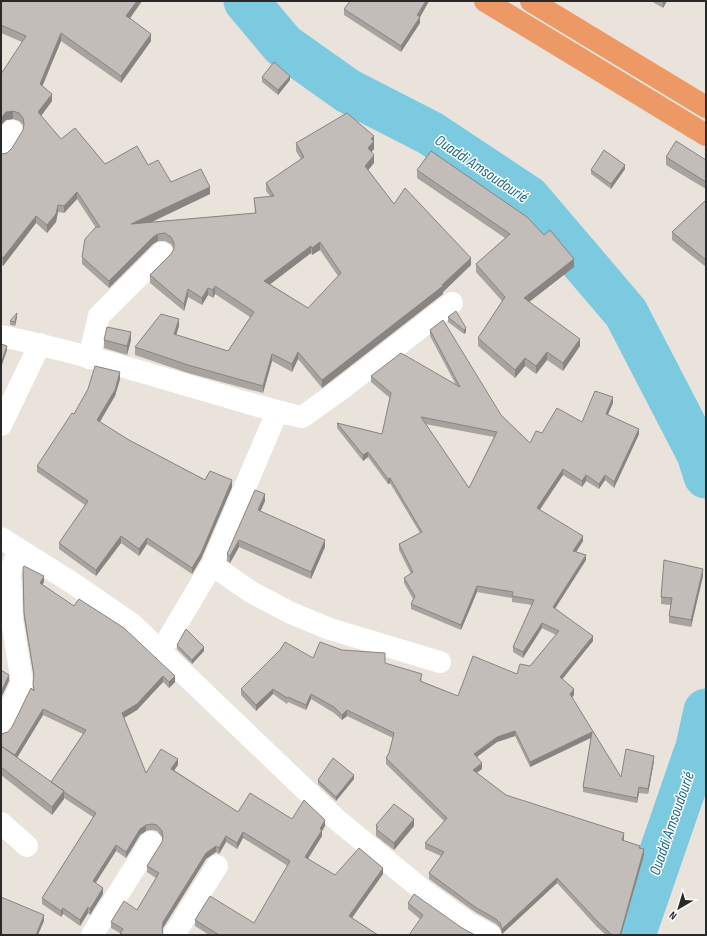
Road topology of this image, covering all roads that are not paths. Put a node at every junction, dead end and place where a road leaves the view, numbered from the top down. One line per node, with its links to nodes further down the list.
1 (485, 1): 4 (highway)
2 (531, 1): 3 (highway)
3 (706, 106)
4 (706, 135)
5 (162, 253): 9 (street)
6 (452, 303): 10 (street)
7 (1, 336): 8 (street)
8 (40, 344): 9 (street); 11 (street)
9 (90, 358): 10 (street)
10 (277, 412): 14 (street)
11 (1, 425)
12 (1, 538): 13 (street)
13 (19, 550): 15 (street); 17 (street)
14 (212, 565): 15 (street); 16 (street)
15 (161, 651): 24 (street)
16 (440, 662)
17 (1, 728)
18 (1, 823): 20 (street)
19 (151, 842): 22 (street)
20 (27, 846)
21 (217, 866): 23 (street)
22 (92, 935)
23 (174, 935)
24 (490, 935)

